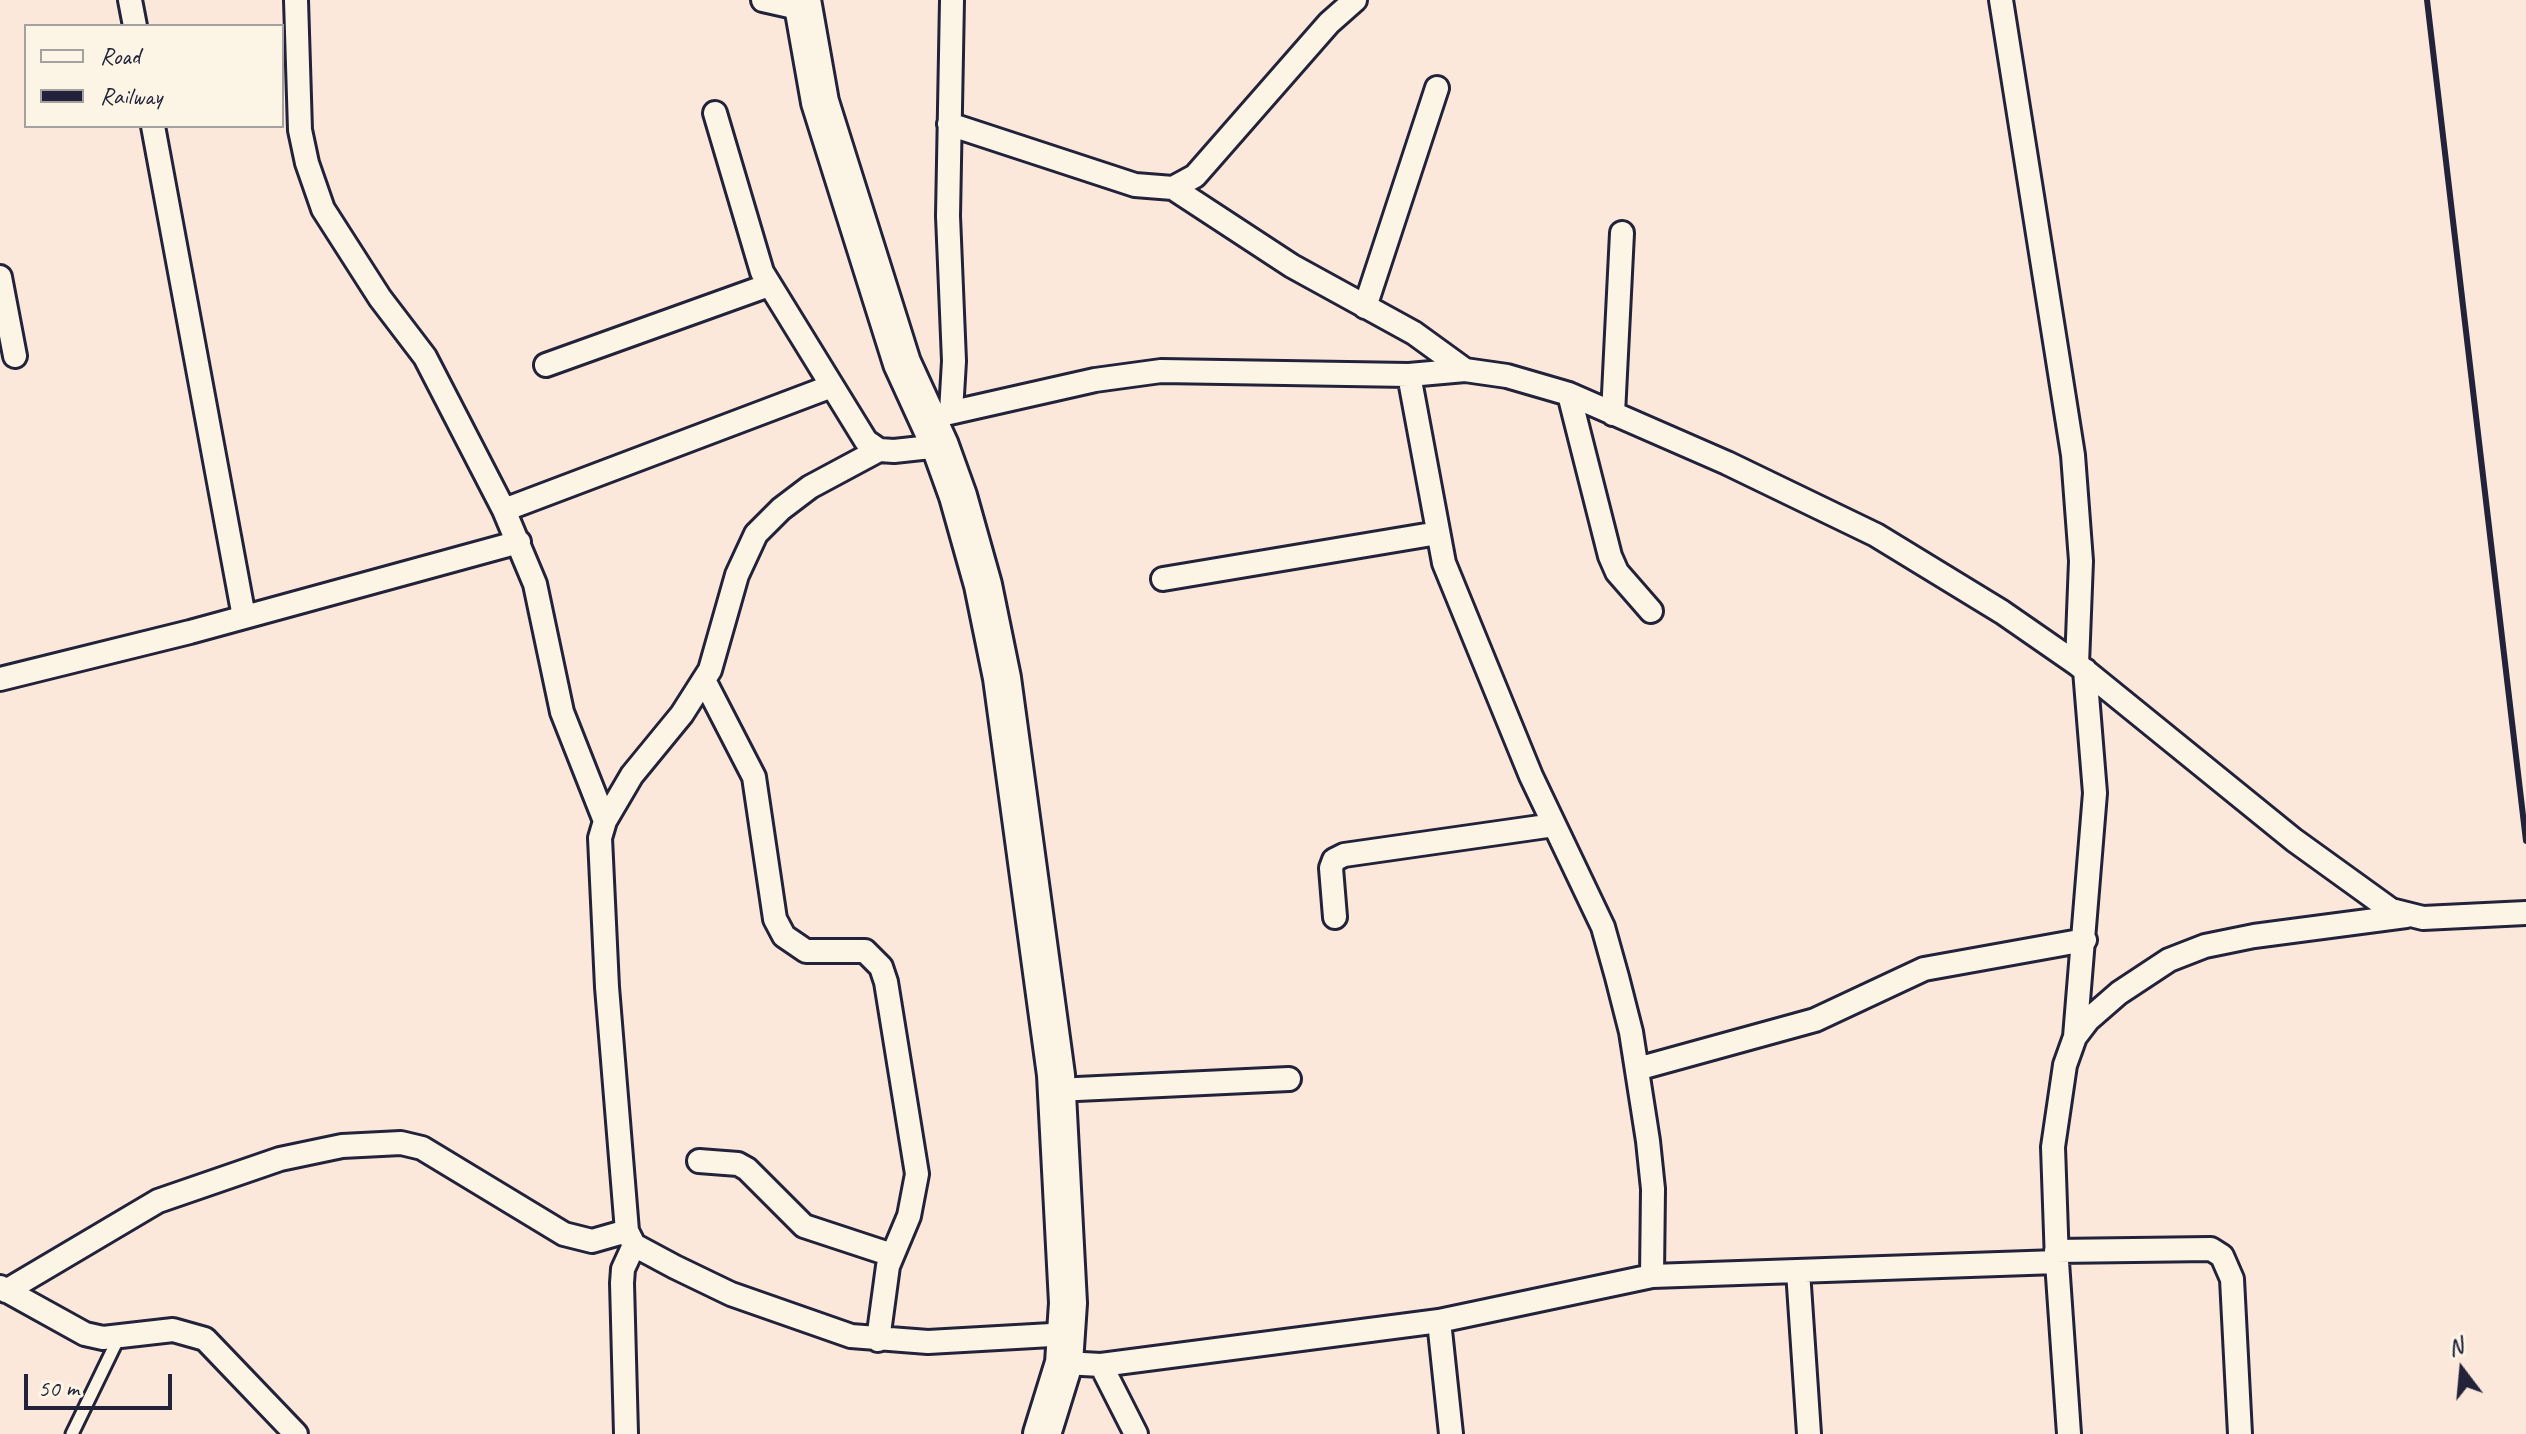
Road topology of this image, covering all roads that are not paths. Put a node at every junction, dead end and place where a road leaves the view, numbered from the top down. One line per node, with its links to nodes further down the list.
1 (130, 0): 8 (street)
2 (296, 0): 27 (street)
3 (763, 0): 7 (street)
4 (952, 0): 11 (street)
5 (1355, 0): 13 (street)
6 (2001, 0): 33 (street)
7 (803, 5): 25 (main road)
8 (135, 24)
9 (1437, 88): 17 (street)
10 (715, 113): 16 (street)
11 (949, 124): 13 (street); 25 (street)
12 (153, 128): 32 (street)
13 (1173, 188): 17 (street)
14 (1622, 233): 24 (street)
15 (0, 277): 18 (street)
16 (769, 285): 19 (street); 22 (street)
17 (1365, 307): 20 (street)
18 (15, 356)
19 (546, 365)
20 (1465, 370): 21 (street); 23 (street)
21 (1409, 375): 25 (street); 28 (street)
22 (832, 386): 26 (street); 27 (street)
23 (1569, 394): 24 (street); 31 (street)
24 (1613, 414): 33 (street)
25 (939, 425): 26 (street); 45 (main road)
26 (879, 450): 35 (street)
27 (504, 510): 29 (street)
28 (1438, 533): 30 (street); 37 (street)
29 (519, 542): 32 (street); 36 (street)
30 (1163, 579)
31 (1651, 611)
32 (244, 617): 34 (street)
33 (2081, 667): 39 (street); 41 (street)
34 (0, 679)
35 (704, 680): 36 (street); 48 (street)
36 (605, 821): 47 (street)
37 (1554, 825): 40 (street); 43 (street)
38 (2526, 913): 39 (street)
39 (2408, 916): 42 (street)
40 (1335, 917)
41 (2085, 940): 42 (street); 43 (street)
42 (2075, 1037): 49 (street)
43 (1637, 1069): 51 (street)
44 (1289, 1079): 45 (street)
45 (1056, 1090): 56 (main road)
46 (699, 1161): 48 (street)
47 (630, 1238): 52 (street); 55 (street); 60 (street)
48 (892, 1255): 55 (street)
49 (2056, 1256): 50 (street); 65 (street); 66 (street)
50 (1798, 1271): 51 (street); 64 (street)
51 (1652, 1276): 53 (street)
52 (3, 1289): 54 (street)
53 (1439, 1321): 57 (street); 63 (street)
54 (119, 1337): 58 (lane); 59 (street)
55 (878, 1340): 56 (street)
56 (1066, 1348): 57 (street); 61 (main road)
57 (1101, 1365): 62 (street)
58 (72, 1434)
59 (296, 1434)
60 (626, 1434)
61 (1042, 1434)
62 (1136, 1434)
63 (1451, 1434)
64 (1809, 1434)
65 (2069, 1434)
66 (2240, 1434)

